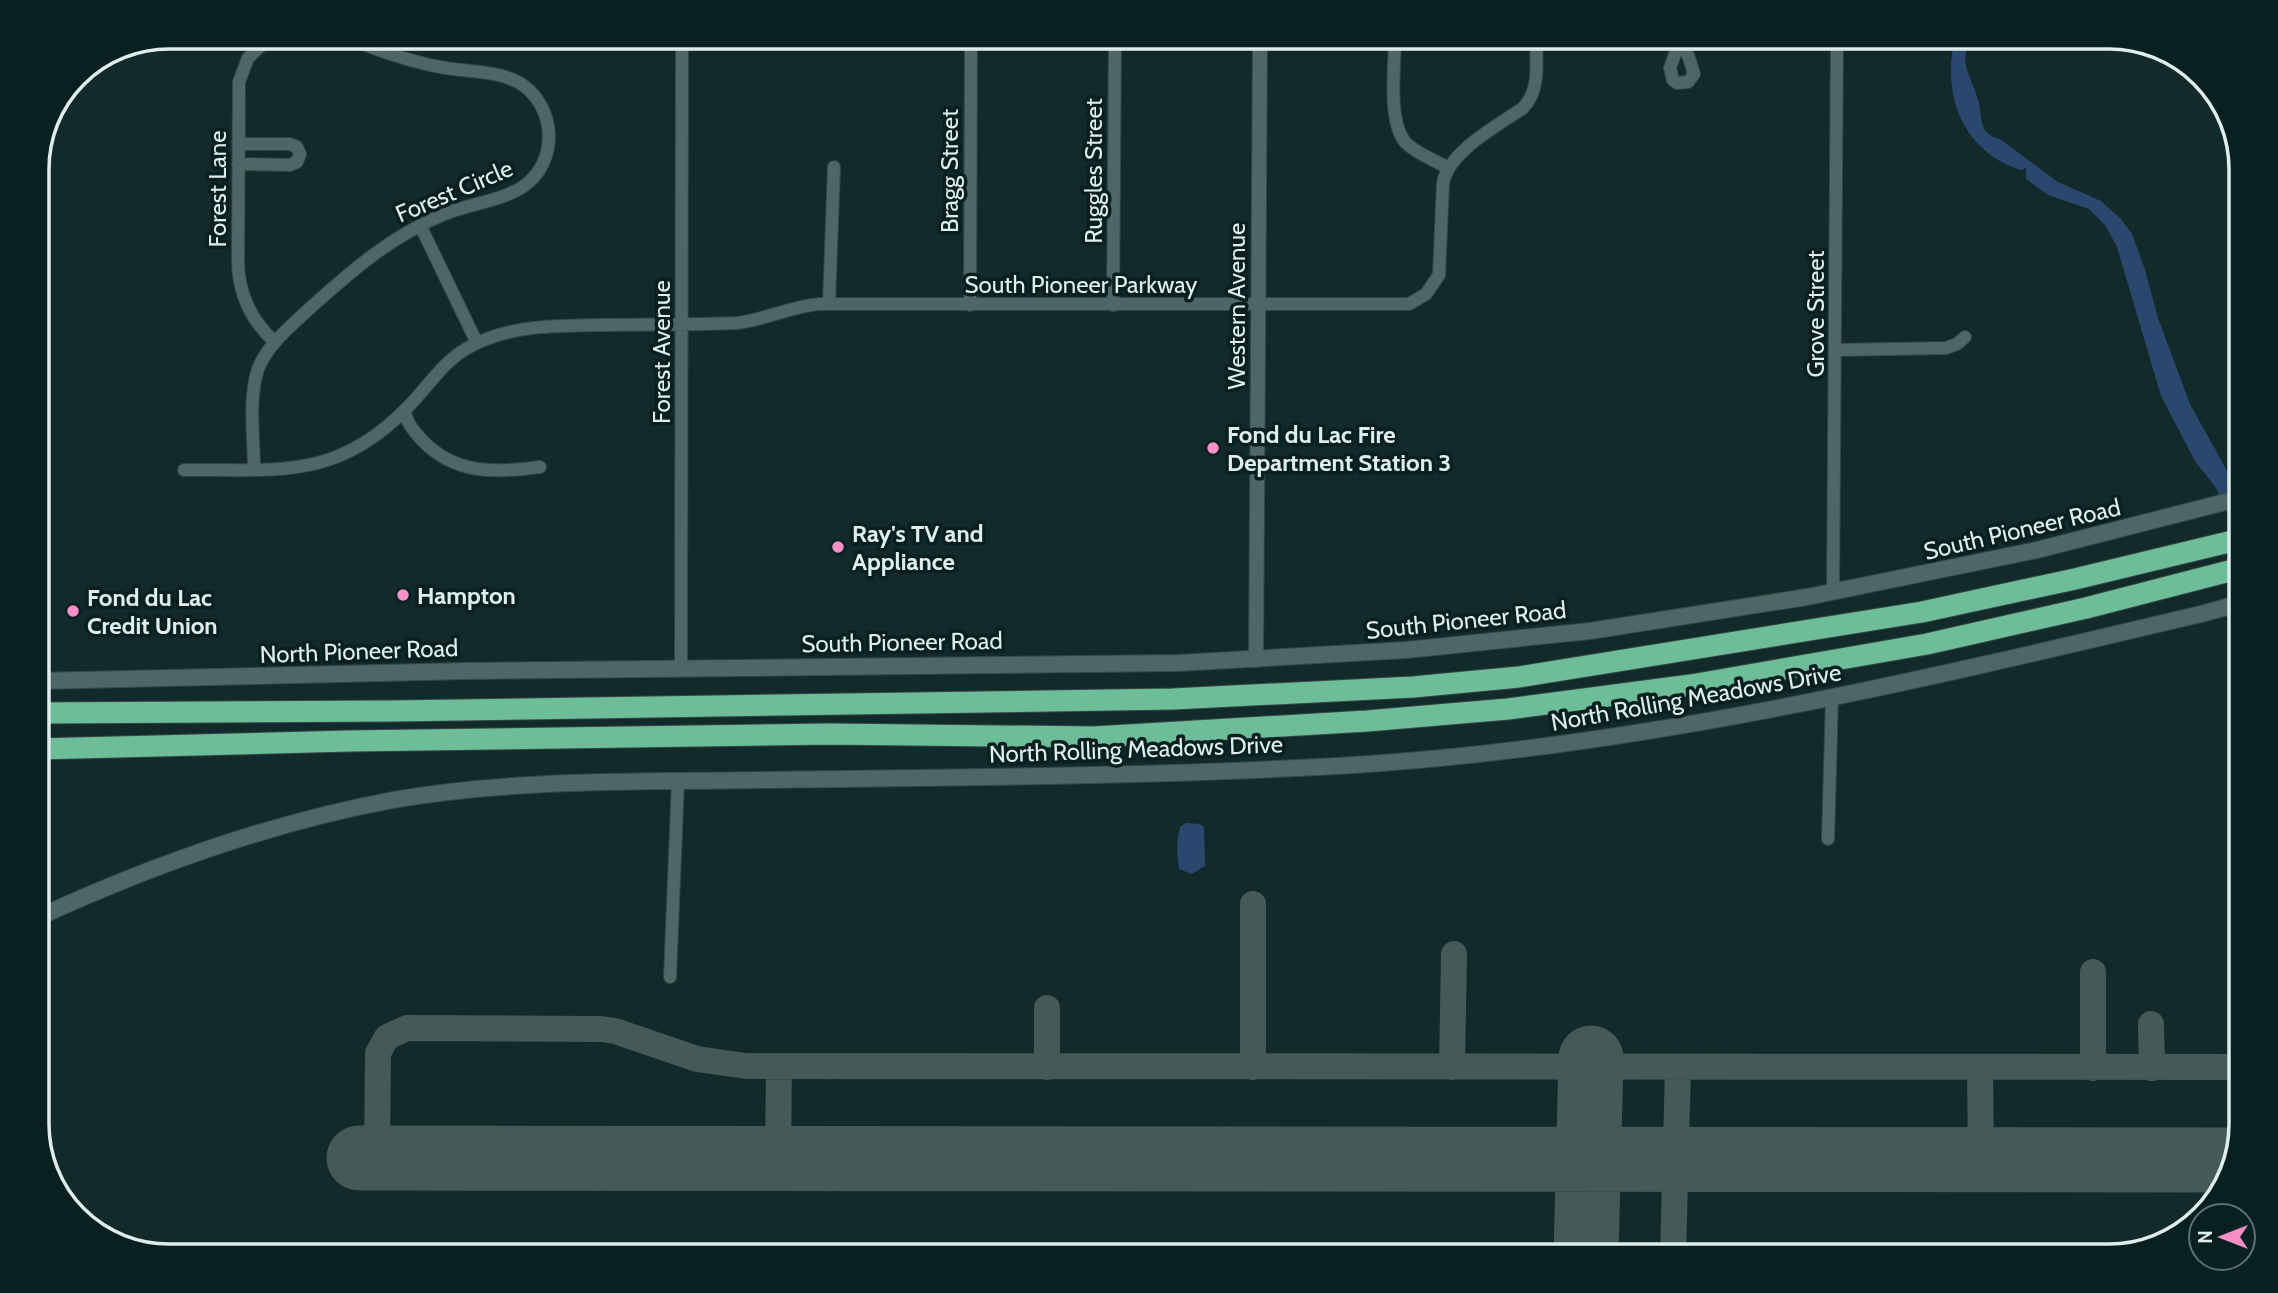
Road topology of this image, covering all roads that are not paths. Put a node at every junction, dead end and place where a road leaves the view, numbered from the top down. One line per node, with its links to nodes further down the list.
1 (257, 49): 10 (street, Forest Lane)
2 (382, 49): 14 (street, Forest Circle)
3 (682, 49): 19 (street, Forest Avenue)
4 (971, 49): 16 (street, Bragg Street)
5 (1115, 49): 17 (street, Ruggles Street)
6 (1260, 49): 18 (street, Western Avenue)
7 (1395, 49): 13 (street)
8 (1536, 49): 13 (street)
9 (1837, 49): 23 (street, Grove Street)
10 (238, 144): 11 (street, Forest Lane); 11 (street)
11 (238, 164): 21 (street, Forest Lane)
12 (834, 167): 15 (street)
13 (1448, 168): 18 (street, South Pioneer Parkway)
14 (420, 225): 21 (street, Forest Circle); 22 (street)
15 (829, 304): 16 (street, South Pioneer Parkway); 19 (street, South Pioneer Parkway)
16 (970, 305): 17 (street, South Pioneer Parkway)
17 (1113, 305): 18 (street, South Pioneer Parkway)
18 (1258, 305): 33 (street, Western Avenue)
19 (682, 324): 22 (street, South Pioneer Parkway); 34 (street, Forest Avenue)
20 (1965, 337): 23 (street)
21 (275, 342): 26 (street, Forest Circle)
22 (477, 343): 24 (street, South Pioneer Parkway)
23 (1836, 350): 31 (street, Grove Street)
24 (405, 411): 25 (street); 26 (street, South Pioneer Parkway)
25 (540, 467)
26 (254, 469): 27 (street, South Pioneer Parkway)
27 (184, 470)
28 (2229, 501): 31 (main road, South Pioneer Road)
29 (2229, 543): 37 (highway)
30 (2229, 571): 38 (highway)
31 (1833, 592): 33 (main road, South Pioneer Road)
32 (2229, 606): 36 (main road, North Rolling Meadows Drive)
33 (1256, 660): 34 (main road, South Pioneer Road)
34 (681, 668): 35 (main road, North Pioneer Road)
35 (49, 681)
36 (1832, 698): 39 (main road, North Rolling Meadows Drive); 40 (street)
37 (49, 713)
38 (49, 750)
39 (678, 781): 41 (main road, North Rolling Meadows Drive); 42 (street)
40 (1828, 839)
41 (49, 913)
42 (670, 977)

